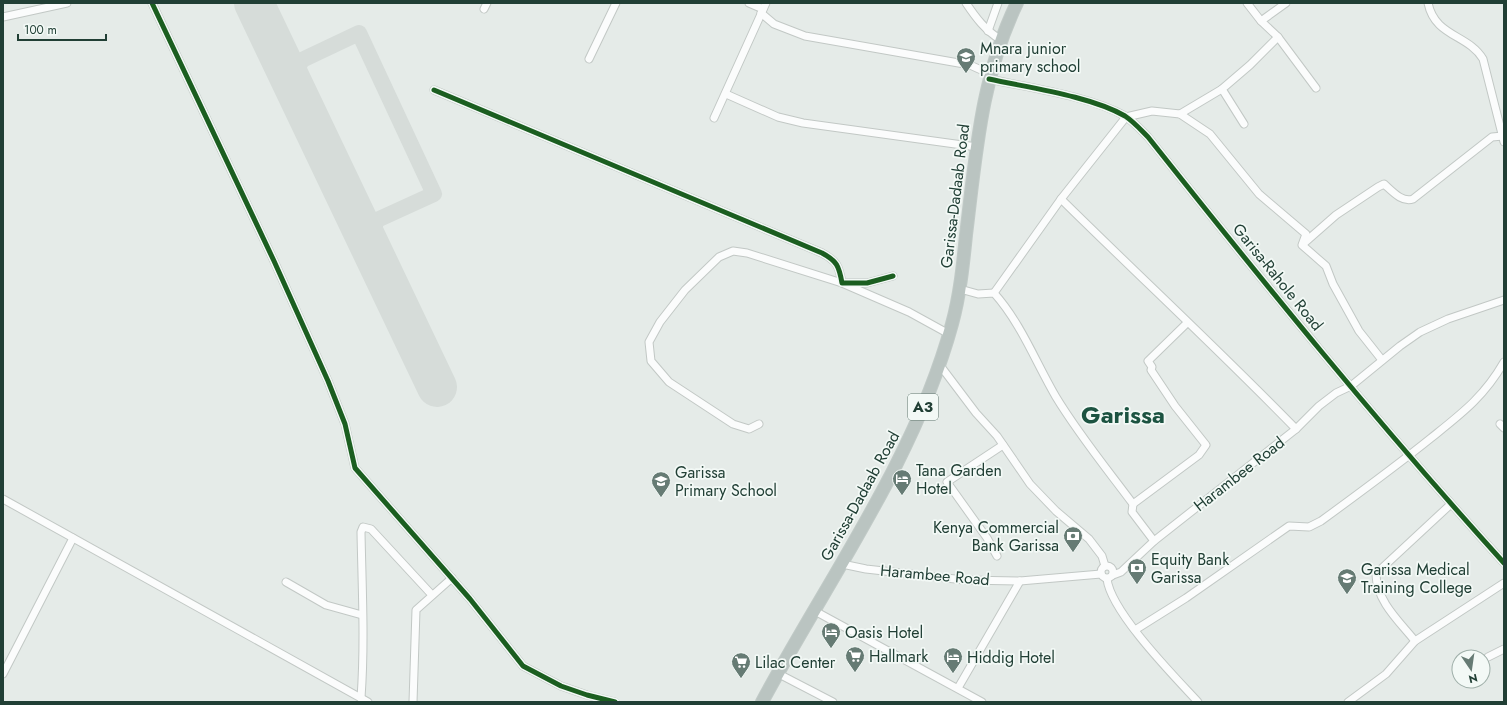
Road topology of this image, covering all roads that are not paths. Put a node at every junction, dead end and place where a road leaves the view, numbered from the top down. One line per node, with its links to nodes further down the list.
1 (67, 3): 12 (street)
2 (152, 3): 55 (street)
3 (616, 3): 17 (street)
4 (749, 3): 11 (street, Garisa-Rahole Road)
5 (966, 3): 14 (street)
6 (998, 3): 14 (street)
7 (1017, 3): 16 (highway, A3)
8 (1247, 3): 13 (street)
9 (1286, 3): 13 (street)
10 (1428, 3): 27 (street)
11 (763, 8): 18 (street, Garisa-Rahole Road); 22 (street)
12 (3, 17)
13 (1261, 21): 15 (street)
14 (988, 31): 16 (street)
15 (1278, 38): 19 (street); 20 (street)
16 (1001, 40): 18 (highway, A3)
17 (589, 59)
18 (989, 76): 24 (street, Garisa-Rahole Road); 28 (highway, Garissa-Dadaab Road / A3)
19 (1316, 88)
20 (1222, 89): 23 (street); 26 (street)
21 (434, 90): 32 (street)
22 (726, 94): 25 (street); 28 (street)
23 (1180, 114): 24 (street); 30 (street)
24 (1126, 117): 29 (street); 41 (street, Garisa-Rahole Road)
25 (714, 118)
26 (1244, 124)
27 (1503, 139): 30 (street)
28 (977, 147): 33 (highway, Garissa-Dadaab Road / A3)
29 (1061, 199): 34 (street); 36 (street)
30 (1302, 245): 38 (street)
31 (893, 276): 32 (street)
32 (842, 283): 37 (street); 42 (street)
33 (960, 290): 34 (street); 37 (highway, Garissa-Dadaab Road / A3)
34 (994, 292): 47 (street)
35 (1504, 300): 38 (street, Harambee Road)
36 (1187, 323): 43 (street); 47 (street)
37 (949, 334): 40 (highway, Garissa-Dadaab Road / A3)
38 (1382, 360): 41 (street, Harambee Road)
39 (1504, 362): 45 (street)
40 (939, 364): 44 (street); 53 (highway, Garissa-Dadaab Road / A3)
41 (1351, 386): 43 (street, Harambee Road); 45 (street, Garisa-Rahole Road)
42 (759, 424)
43 (1296, 429): 50 (street, Harambee Road)
44 (1003, 445): 51 (street); 54 (street)
45 (1411, 455): 48 (street, Garisa-Rahole Road); 62 (street)
46 (3, 499): 49 (street)
47 (1133, 504): 50 (street)
48 (1451, 504): 52 (street, Garisa-Rahole Road); 63 (street)
49 (73, 538): 66 (street); 70 (street)
50 (1154, 541): 54 (street, Harambee Road)
51 (997, 556)
52 (1504, 563)
53 (842, 564): 56 (street, Harambee Road); 60 (highway, Garissa-Dadaab Road / A3)
54 (1108, 572): 56 (street, Harambee Road); 62 (street)
55 (452, 578): 59 (street); 72 (street)
56 (1020, 581): 69 (street)
57 (286, 582): 61 (street)
58 (1504, 583): 63 (street)
59 (432, 595): 61 (street); 74 (street)
60 (813, 610): 67 (highway, Garissa-Dadaab Road / A3); 69 (street)
61 (362, 615): 70 (street)
62 (1135, 630): 79 (street)
63 (1415, 641): 80 (street)
64 (1504, 649): 65 (street)
65 (1491, 656)
66 (6, 663): 68 (street)
67 (777, 673): 71 (street); 76 (highway, Garissa-Dadaab Road / A3)
68 (3, 674)
69 (958, 688): 78 (street)
70 (361, 698): 73 (street)
71 (821, 699): 77 (street)
72 (607, 701): 75 (street)
73 (368, 702)
74 (413, 702)
75 (615, 702)
76 (762, 702)
77 (833, 702)
78 (982, 702)
79 (1198, 702)
80 (1348, 702)

